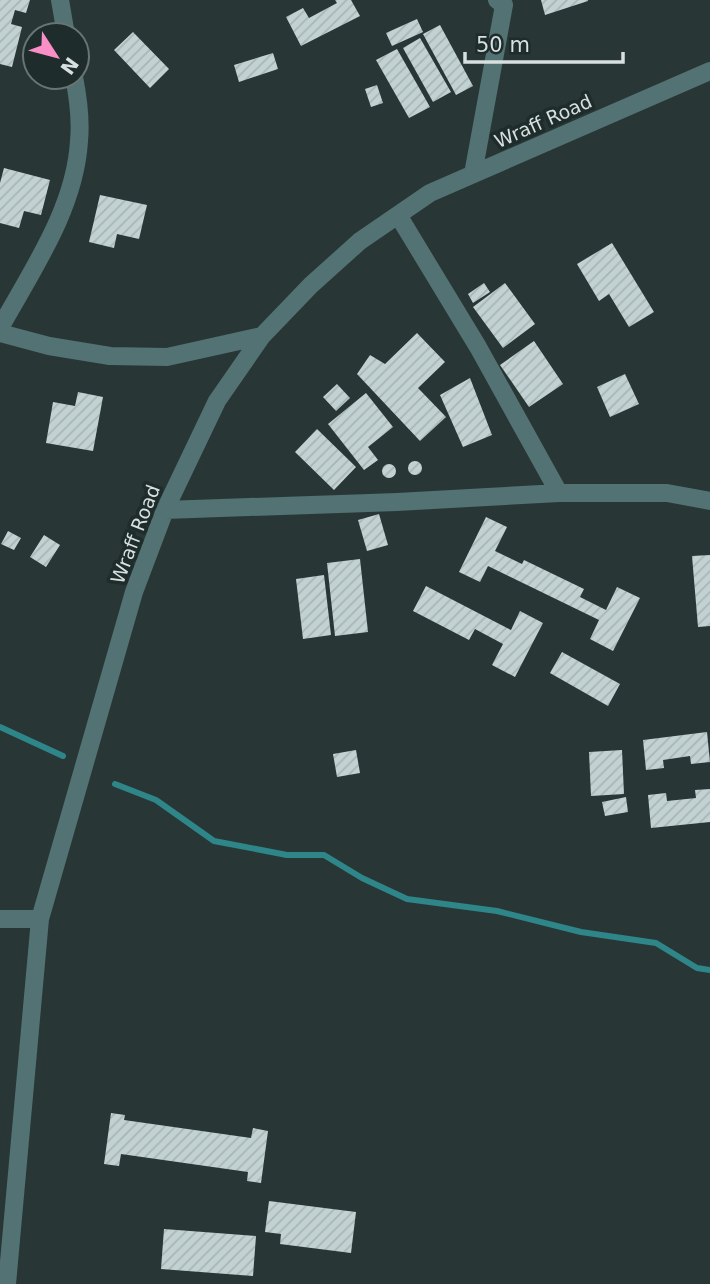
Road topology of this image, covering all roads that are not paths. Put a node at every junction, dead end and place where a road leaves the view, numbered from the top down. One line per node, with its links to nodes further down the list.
1 (61, 0): 3 (street)
2 (497, 0): 6 (street)
3 (64, 21)
4 (710, 71): 6 (street, Wraff Road)
5 (76, 91): 8 (street)
6 (472, 174): 7 (street, Wraff Road)
7 (398, 215): 9 (street, Wraff Road); 10 (street)
8 (0, 330): 9 (street)
9 (262, 336): 12 (street, Wraff Road)
10 (559, 494): 11 (street); 12 (street)
11 (710, 500)
12 (165, 510): 14 (street, Wraff Road)
13 (0, 919): 14 (street)
14 (40, 919): 15 (street, Wraff Road)
15 (7, 1284)

